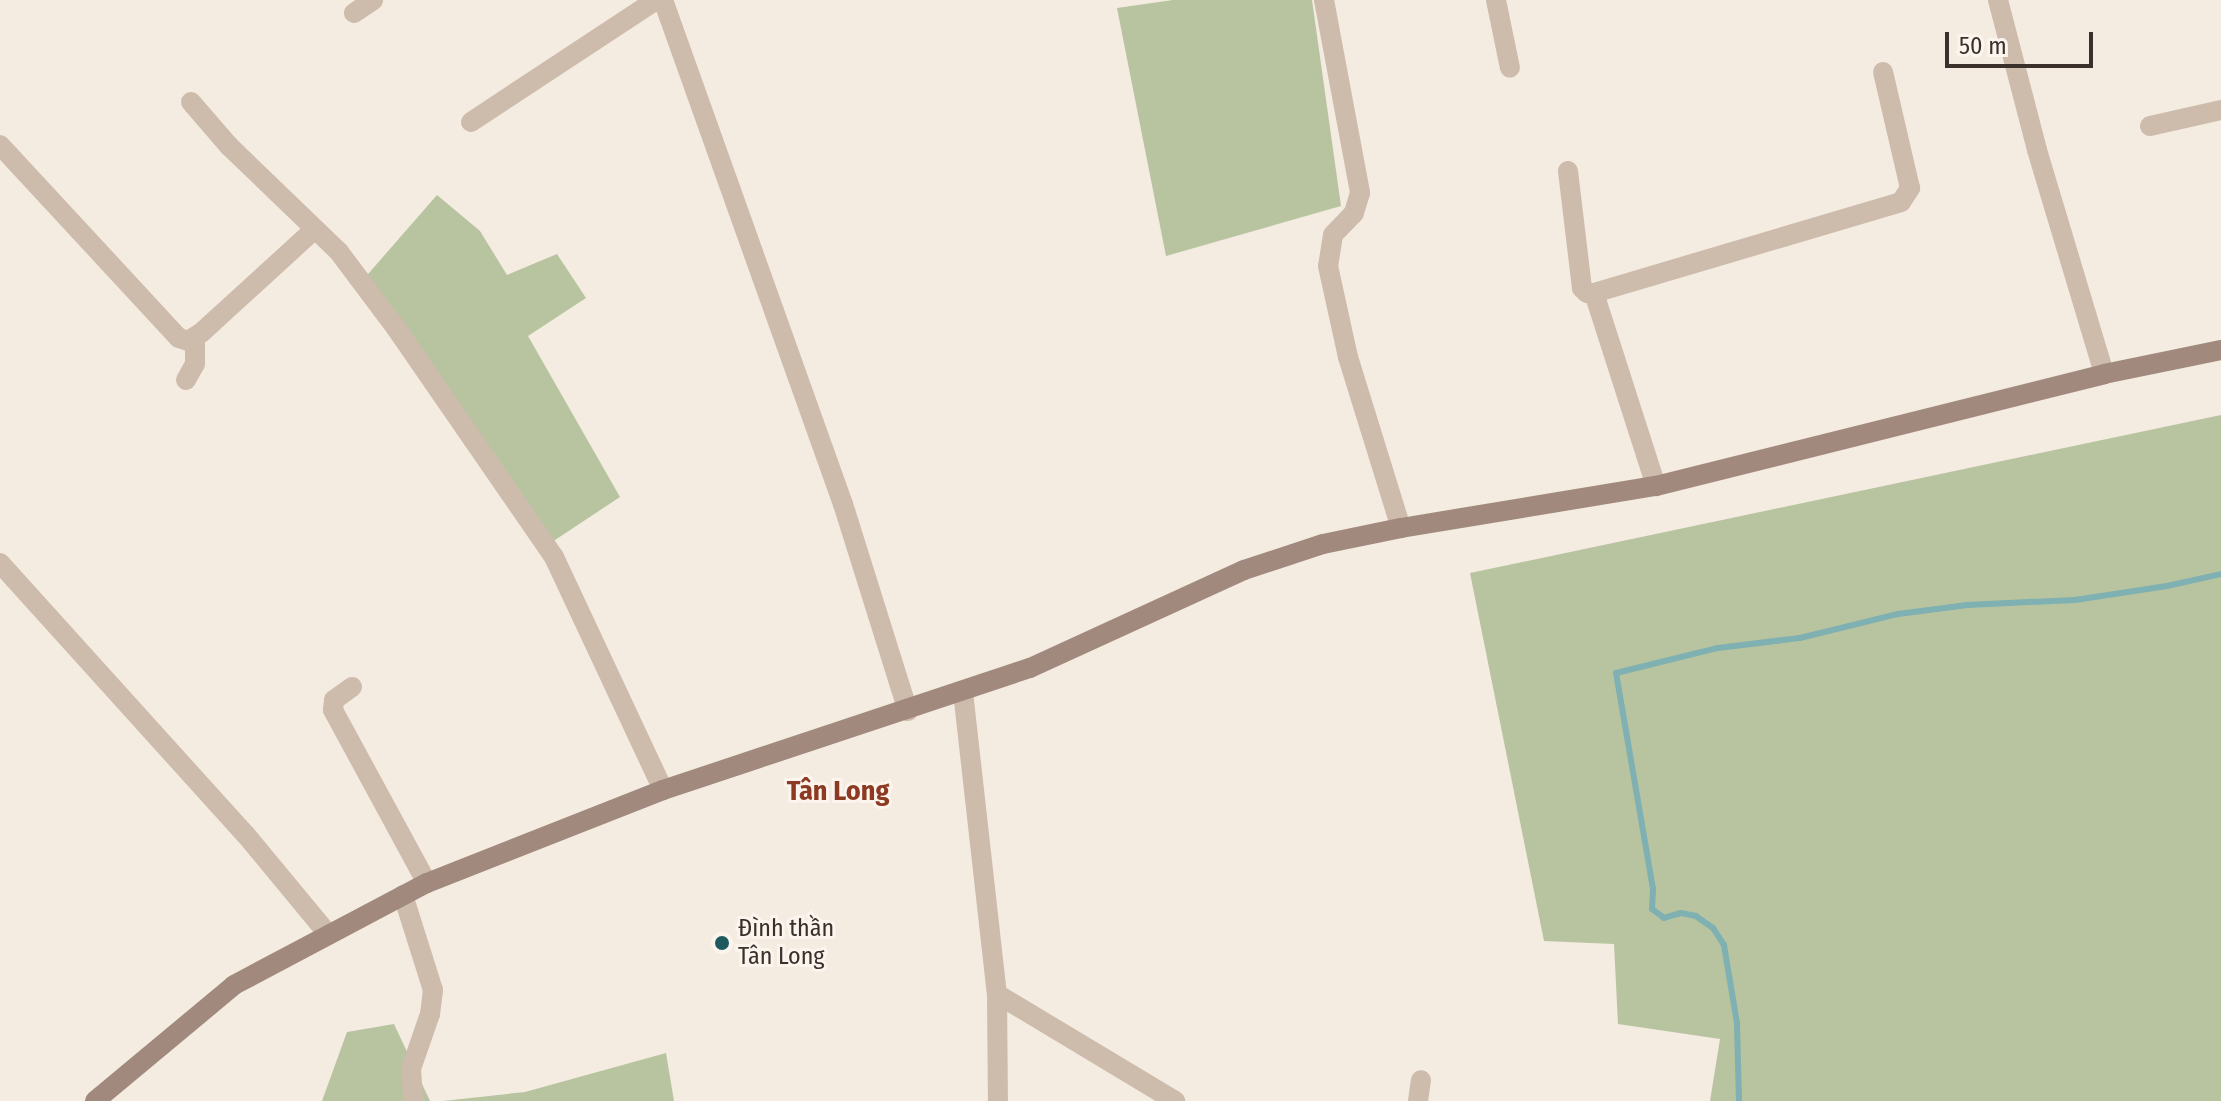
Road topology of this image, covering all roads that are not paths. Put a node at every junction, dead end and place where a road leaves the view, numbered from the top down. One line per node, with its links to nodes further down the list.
1 (373, 0): 7 (street)
2 (656, 0): 12 (street)
3 (663, 0): 27 (street)
4 (1324, 0): 23 (street)
5 (1496, 0): 8 (street)
6 (1998, 0): 20 (street)
7 (354, 13)
8 (1510, 68)
9 (1883, 72): 17 (street)
10 (191, 102): 16 (street)
11 (2221, 110): 13 (street)
12 (471, 122)
13 (2150, 126)
14 (0, 145): 18 (street)
15 (1568, 171): 17 (street)
16 (315, 229): 18 (street); 28 (street)
17 (1594, 293): 22 (street)
18 (195, 337): 21 (street)
19 (2221, 350): 20 (street)
20 (2104, 374): 22 (street)
21 (186, 380)
22 (1656, 486): 23 (street)
23 (1401, 528): 26 (street)
24 (0, 563): 31 (street)
25 (352, 687): 29 (street)
26 (963, 692): 27 (street); 32 (street)
27 (908, 711): 28 (street)
28 (663, 790): 29 (street)
29 (427, 883): 30 (street)
30 (403, 895): 31 (street); 35 (street)
31 (328, 934): 34 (street)
32 (997, 994): 36 (street); 37 (street)
33 (1421, 1080): 38 (street)
34 (95, 1101)
35 (413, 1101)
36 (998, 1101)
37 (1175, 1101)
38 (1418, 1101)

